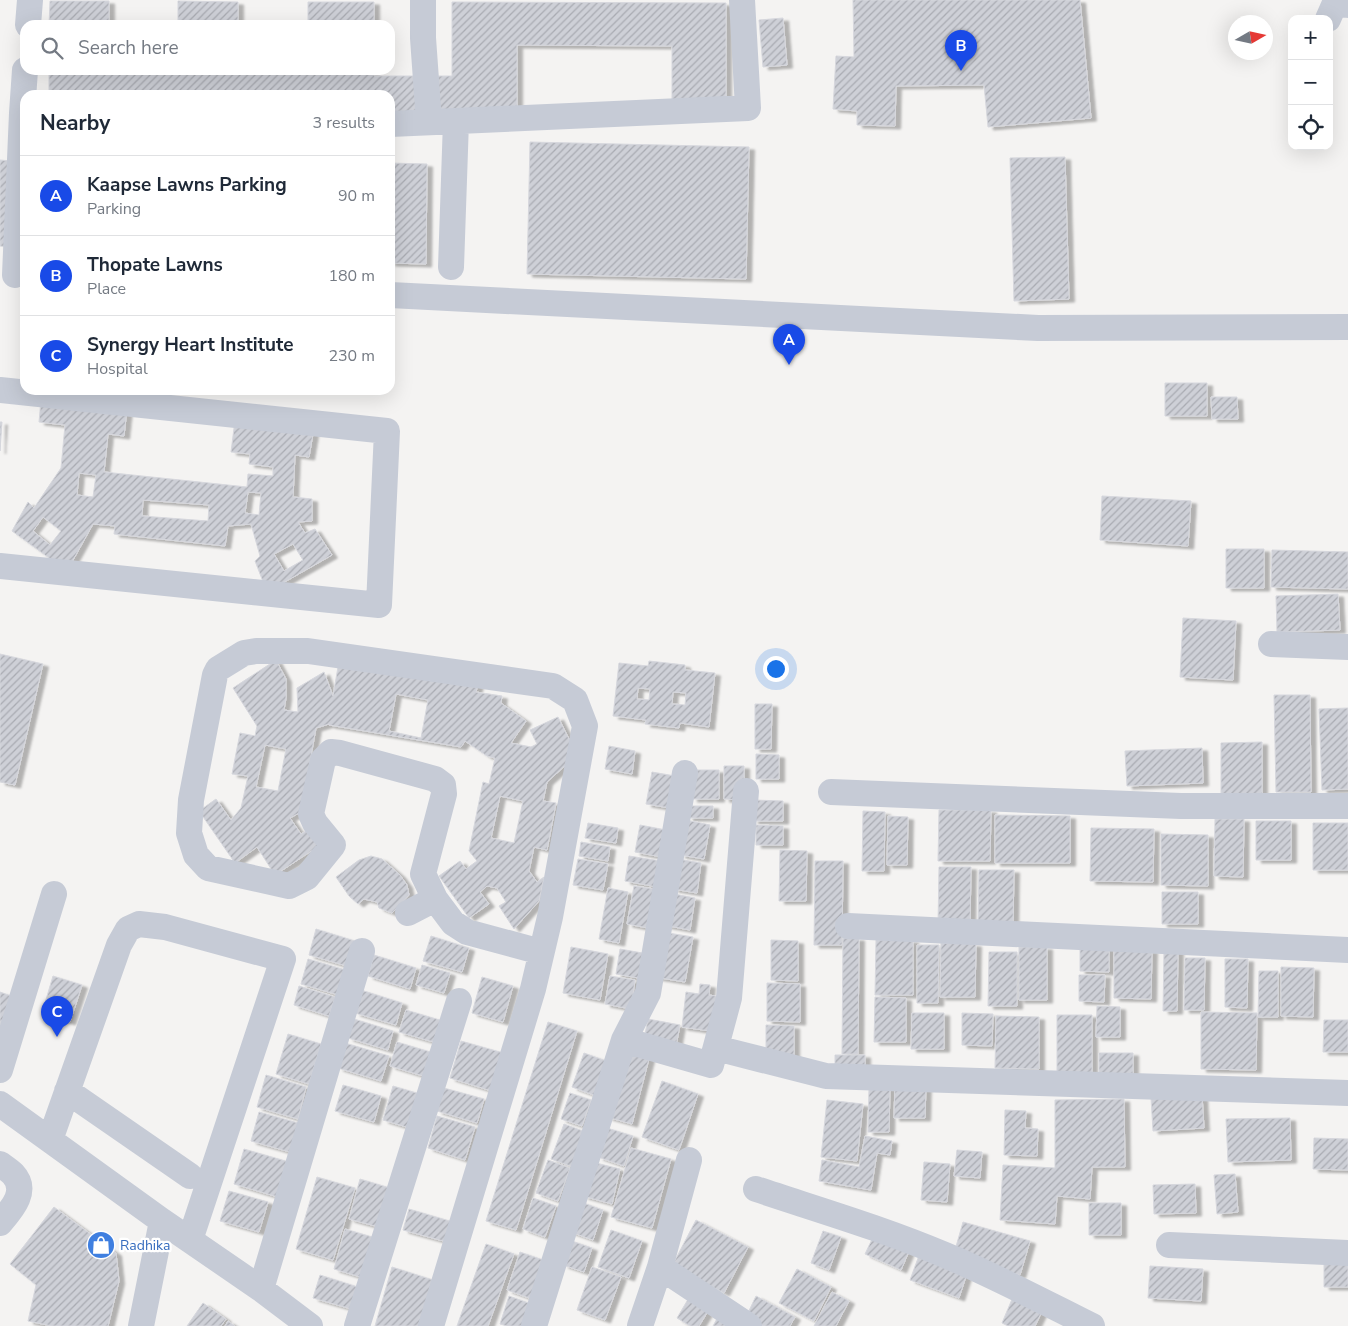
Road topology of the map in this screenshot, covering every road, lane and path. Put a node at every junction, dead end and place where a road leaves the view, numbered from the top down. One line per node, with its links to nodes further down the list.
1 (30, 0): 6 (street)
2 (422, 0): 10 (street)
3 (742, 0): 9 (street)
4 (1348, 5): 5 (street)
5 (1330, 15)
6 (28, 20)
7 (25, 75): 8 (street)
8 (25, 90)
9 (456, 121): 10 (street); 14 (street)
10 (429, 122): 12 (street)
11 (20, 123): 13 (street)
12 (395, 124)
13 (10, 148): 15 (street)
14 (451, 267)
15 (13, 275)
16 (395, 294): 17 (street)
17 (1348, 327)
18 (0, 390): 19 (street)
19 (20, 392)
20 (47, 395): 21 (street)
21 (0, 566)
22 (1271, 644): 23 (street)
23 (1348, 647)
24 (685, 773): 36 (street)
25 (746, 791): 37 (street)
26 (831, 792): 27 (street)
27 (1348, 806)
28 (54, 894): 38 (street)
29 (435, 899): 30 (street); 34 (street); 34 (street)
30 (408, 913)
31 (848, 926): 32 (street)
32 (1348, 950)
33 (362, 951): 53 (street)
34 (542, 952): 57 (street)
35 (459, 1001): 56 (street)
36 (624, 1040): 37 (street); 58 (street)
37 (716, 1048): 40 (street)
38 (0, 1070)
39 (67, 1091): 42 (street); 45 (street); 49 (street)
40 (1348, 1093)
41 (0, 1104): 42 (street)
42 (50, 1140): 47 (street)
43 (689, 1160): 52 (street)
44 (0, 1164): 48 (street)
45 (190, 1176)
46 (756, 1189): 61 (street)
47 (162, 1221): 49 (street); 54 (street)
48 (0, 1223)
49 (190, 1240): 53 (street)
50 (1169, 1245): 51 (street)
51 (1348, 1254)
52 (660, 1267): 59 (street); 60 (street)
53 (261, 1289): 55 (street)
54 (141, 1326)
55 (310, 1326)
56 (357, 1326)
57 (431, 1326)
58 (534, 1326)
59 (640, 1326)
60 (749, 1326)
61 (1092, 1326)

